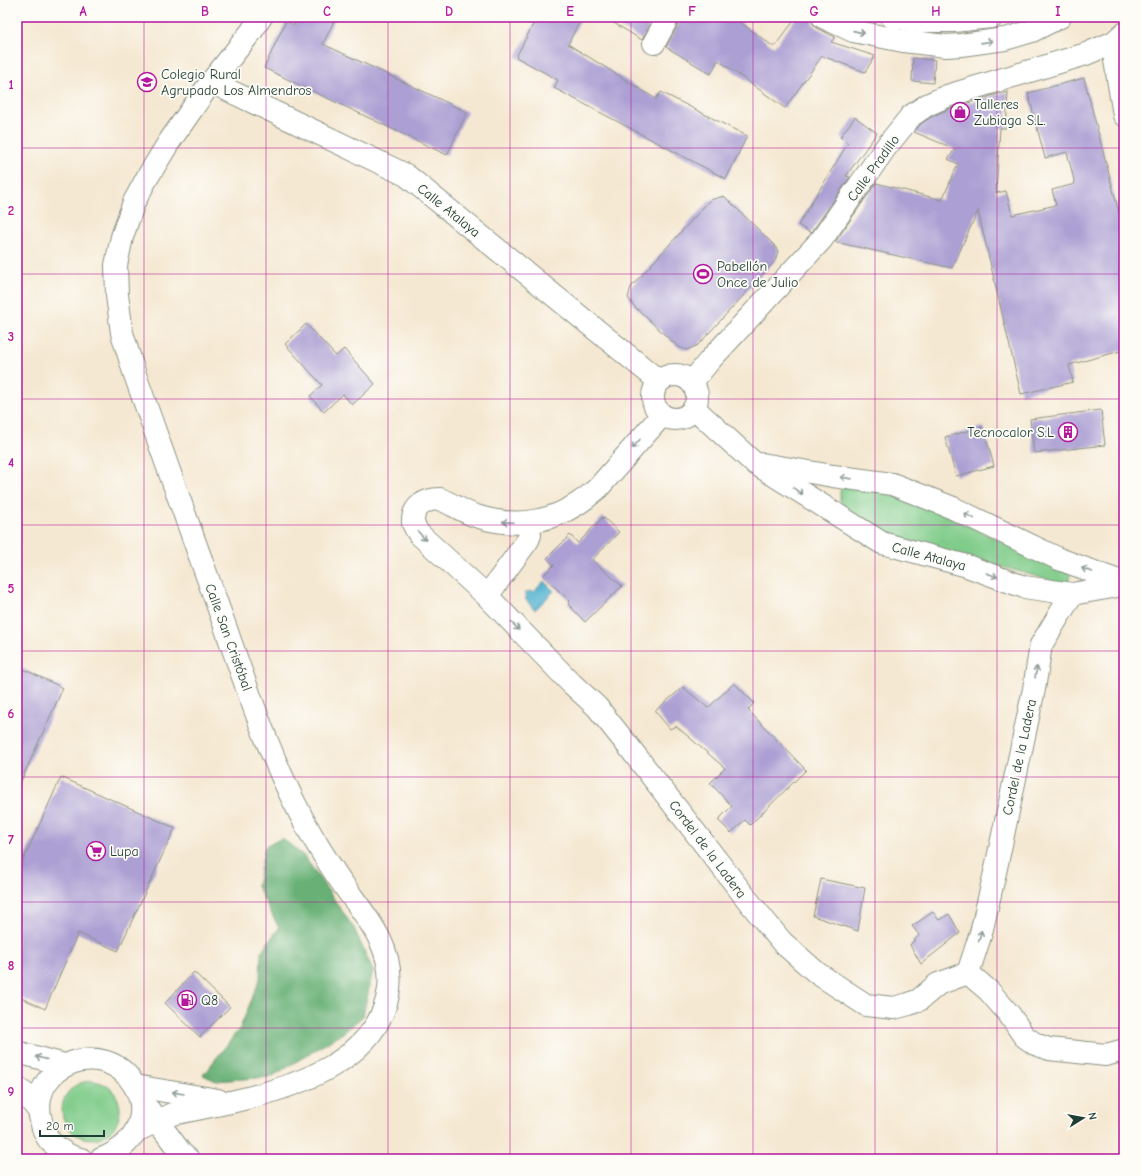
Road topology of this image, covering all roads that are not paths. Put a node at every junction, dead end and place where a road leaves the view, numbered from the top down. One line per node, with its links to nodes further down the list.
1 (261, 17): 9 (main road, Calle San Cristóbal)
2 (668, 17): 8 (main road)
3 (823, 17): 6 (main road, one-way to 6)
4 (892, 17): 5 (main road)
5 (992, 17)
6 (1060, 17)
7 (1119, 38): 10 (main road); 12 (main road, Calle Pradillo)
8 (654, 43)
9 (211, 82): 11 (main road, Calle Atalaya); 26 (main road, Calle San Cristóbal)
10 (1124, 115)
11 (659, 381): 12 (main road); 14 (main road)
12 (692, 382): 13 (main road)
13 (695, 409): 14 (main road); 15 (main road, Calle Atalaya)
14 (662, 415): 16 (main road, Cordel de la Ladera, one-way to 16)
15 (753, 462): 17 (main road, Calle Atalaya, one-way to 15); 18 (main road, Calle Atalaya, one-way to 18)
16 (529, 523): 19 (main road); 19 (main road, Cordel de la Ladera, one-way to 19)
17 (1124, 584): 18 (main road, Calle Atalaya)
18 (1072, 594): 20 (main road, Cordel de la Ladera, one-way to 18)
19 (487, 596): 20 (main road, Cordel de la Ladera, one-way to 20)
20 (968, 973): 21 (main road)
21 (1124, 1050)
22 (17, 1052): 23 (main road, one-way to 22)
23 (65, 1065): 25 (main road); 27 (main road)
24 (17, 1087): 27 (main road)
25 (137, 1091): 26 (main road, Calle San Cristóbal, one-way to 25); 28 (main road); 29 (main road)
26 (231, 1102): 28 (main road, Calle San Cristóbal)
27 (39, 1111): 30 (main road)
28 (157, 1121): 29 (main road, Calle San Cristóbal); 34 (main road)
29 (136, 1131): 33 (main road)
30 (48, 1138): 31 (main road); 32 (main road)
31 (46, 1159)
32 (81, 1159)
33 (101, 1159)
34 (188, 1159)

